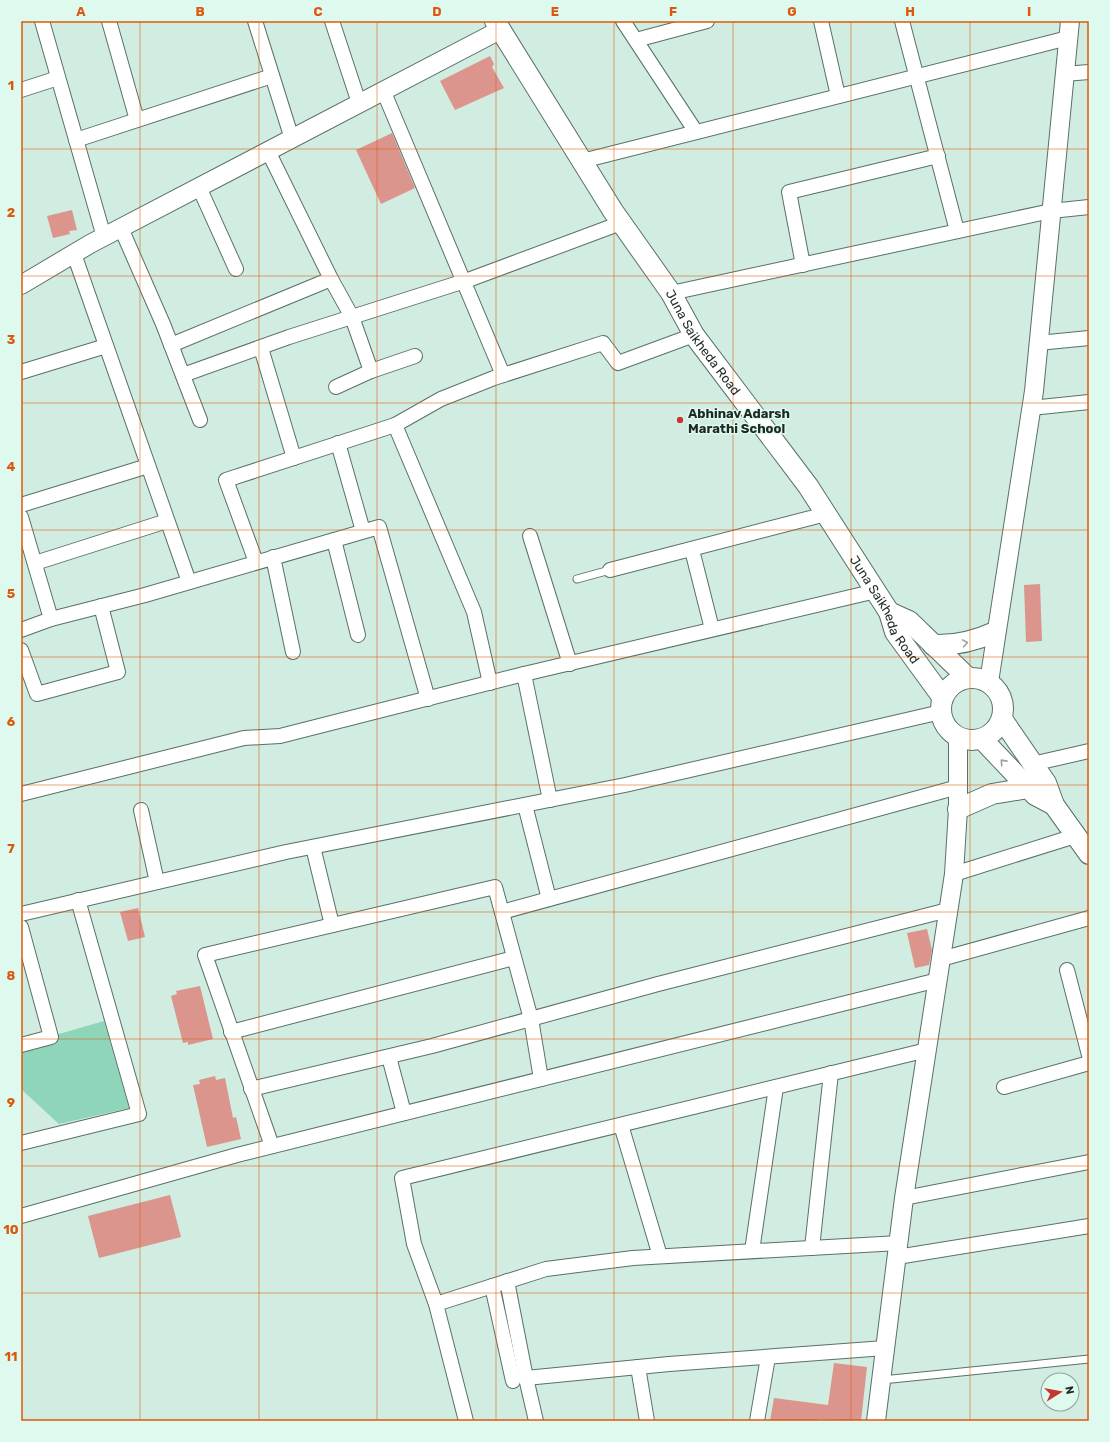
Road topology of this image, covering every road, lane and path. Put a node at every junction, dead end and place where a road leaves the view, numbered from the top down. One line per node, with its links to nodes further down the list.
1 (42, 21): 16 (street)
2 (109, 21): 21 (street)
3 (255, 21): 14 (street)
4 (332, 21): 20 (street)
5 (623, 21): 11 (street)
6 (707, 21): 11 (street)
7 (821, 21): 19 (street)
8 (902, 21): 15 (street)
9 (497, 25): 18 (street); 27 (main road, Juna Saikheda Road)
10 (1069, 29): 13 (street); 15 (street)
11 (636, 40): 22 (street)
12 (1089, 72): 13 (street)
13 (1064, 74): 30 (street)
14 (272, 76): 21 (street); 23 (street)
15 (917, 76): 19 (street); 26 (street)
16 (58, 78): 17 (street); 24 (street)
17 (21, 90)
18 (384, 90): 20 (street); 39 (street)
19 (838, 96): 22 (street)
20 (359, 103): 23 (street)
21 (137, 120): 24 (street)
22 (696, 132): 27 (street)
23 (292, 138): 25 (street)
24 (76, 140): 34 (street)
25 (268, 151): 28 (street); 38 (street)
26 (938, 156): 33 (street); 36 (street)
27 (582, 161): 31 (main road, Juna Saikheda Road)
28 (199, 187): 32 (street); 37 (street)
29 (1089, 207): 30 (street)
30 (1051, 211): 33 (street); 45 (street)
31 (621, 223): 39 (street); 41 (main road, Juna Saikheda Road)
32 (121, 228): 34 (street); 46 (street)
33 (957, 231): 36 (street)
34 (104, 237): 35 (street)
35 (74, 254): 40 (street); 47 (street)
36 (803, 264): 41 (street)
37 (236, 269)
38 (331, 279): 42 (street); 46 (street)
39 (463, 281): 42 (street); 53 (street)
40 (21, 285)
41 (671, 293): 43 (main road, Juna Saikheda Road)
42 (352, 317): 48 (street); 50 (street)
43 (694, 334): 53 (street); 63 (main road, Juna Saikheda Road)
44 (1089, 338): 45 (street)
45 (1038, 343): 56 (street)
46 (171, 345): 52 (street)
47 (106, 346): 51 (street); 61 (street)
48 (261, 348): 52 (street); 60 (street)
49 (415, 356): 50 (street)
50 (371, 371): 54 (street)
51 (21, 372)
52 (183, 375): 57 (street)
53 (503, 375): 58 (street)
54 (336, 387)
55 (1089, 402): 56 (street)
56 (1031, 408): 82 (street)
57 (200, 420)
58 (395, 425): 59 (street); 91 (street)
59 (338, 443): 60 (street); 66 (street)
60 (294, 458): 71 (street)
61 (148, 466): 62 (street); 65 (street)
62 (21, 505)
63 (826, 514): 69 (street); 76 (main road, Juna Saikheda Road)
64 (21, 517): 72 (street)
65 (167, 521): 72 (street); 75 (street)
66 (363, 531): 68 (street); 92 (street)
67 (530, 536): 87 (street)
68 (334, 540): 70 (street); 83 (street)
69 (692, 550): 73 (street); 81 (street)
70 (273, 557): 71 (street); 86 (street)
71 (256, 562): 75 (street)
72 (34, 563): 79 (street)
73 (610, 570): 74 (lane)
74 (577, 579)
75 (189, 582): 77 (street)
76 (876, 590): 78 (main road, Juna Saikheda Road); 81 (street)
77 (101, 606): 79 (street); 85 (street)
78 (889, 612): 84 (main road); 93 (main road, Juna Saikheda Road)
79 (51, 619): 80 (street)
80 (21, 630)
81 (712, 630): 87 (street)
82 (995, 632): 84 (main road, one-way to 82); 90 (street)
83 (358, 635)
84 (933, 644): 89 (main road)
85 (21, 650)
86 (293, 652)
87 (570, 664): 88 (street)
88 (524, 674): 91 (street); 102 (street)
89 (968, 678): 90 (main road); 93 (main road)
90 (989, 682): 94 (main road)
91 (490, 683): 92 (street)
92 (428, 699): 101 (street)
93 (942, 705): 95 (main road); 102 (street)
94 (1002, 719): 96 (main road); 98 (main road)
95 (958, 737): 96 (main road); 99 (street)
96 (982, 739): 100 (main road, one-way to 96)
97 (1089, 751): 98 (street)
98 (1032, 764): 104 (main road)
99 (958, 787): 105 (street); 112 (street)
100 (1028, 788): 104 (main road); 105 (main road)
101 (21, 794)
102 (550, 800): 103 (street)
103 (525, 804): 108 (street); 112 (street)
104 (1054, 805): 107 (main road)
105 (958, 809): 110 (street)
106 (141, 810): 111 (street)
107 (1075, 836): 109 (main road); 110 (street)
108 (313, 847): 111 (street); 118 (street)
109 (1089, 854)
110 (954, 874): 114 (street)
111 (157, 882): 113 (street)
112 (549, 899): 115 (street)
113 (78, 900): 116 (street); 138 (street)
114 (948, 910): 121 (street); 124 (street)
115 (502, 912): 118 (street); 120 (street)
116 (21, 914)
117 (1089, 918): 121 (street)
118 (332, 925): 125 (street)
119 (21, 927): 126 (street)
120 (514, 958): 124 (street); 125 (street)
121 (941, 959): 123 (street)
122 (1067, 970): 128 (street)
123 (938, 980): 127 (street); 132 (street)
124 (530, 1019): 129 (street); 132 (street)
125 (231, 1032): 135 (street)
126 (21, 1045)
127 (927, 1050): 131 (street); 141 (street)
128 (1089, 1055)
129 (389, 1057): 135 (street); 136 (street)
130 (1089, 1063): 134 (street)
131 (831, 1073): 133 (street); 144 (street)
132 (541, 1079): 136 (street)
133 (776, 1086): 137 (street); 146 (street)
134 (1004, 1087)
135 (251, 1088): 139 (street)
136 (404, 1113): 139 (street)
137 (621, 1125): 147 (street); 150 (street)
138 (21, 1143)
139 (272, 1146): 142 (street)
140 (1089, 1162): 141 (street)
141 (904, 1198): 145 (street)
142 (21, 1216)
143 (1089, 1226): 145 (street)
144 (812, 1248): 145 (street); 146 (street)
145 (898, 1250): 151 (street)
146 (752, 1251): 147 (street)
147 (660, 1256): 148 (street)
148 (507, 1281): 149 (street); 155 (street)
149 (492, 1286): 150 (street); 155 (street)
150 (436, 1304): 157 (street)
151 (885, 1348): 152 (street); 156 (street)
152 (768, 1357): 154 (street); 160 (street)
153 (1089, 1359): 156 (lane)
154 (638, 1367): 155 (street); 159 (street)
155 (520, 1379): 158 (street)
156 (881, 1381): 161 (street)
157 (466, 1421)
158 (536, 1421)
159 (647, 1421)
160 (757, 1421)
161 (876, 1421)

